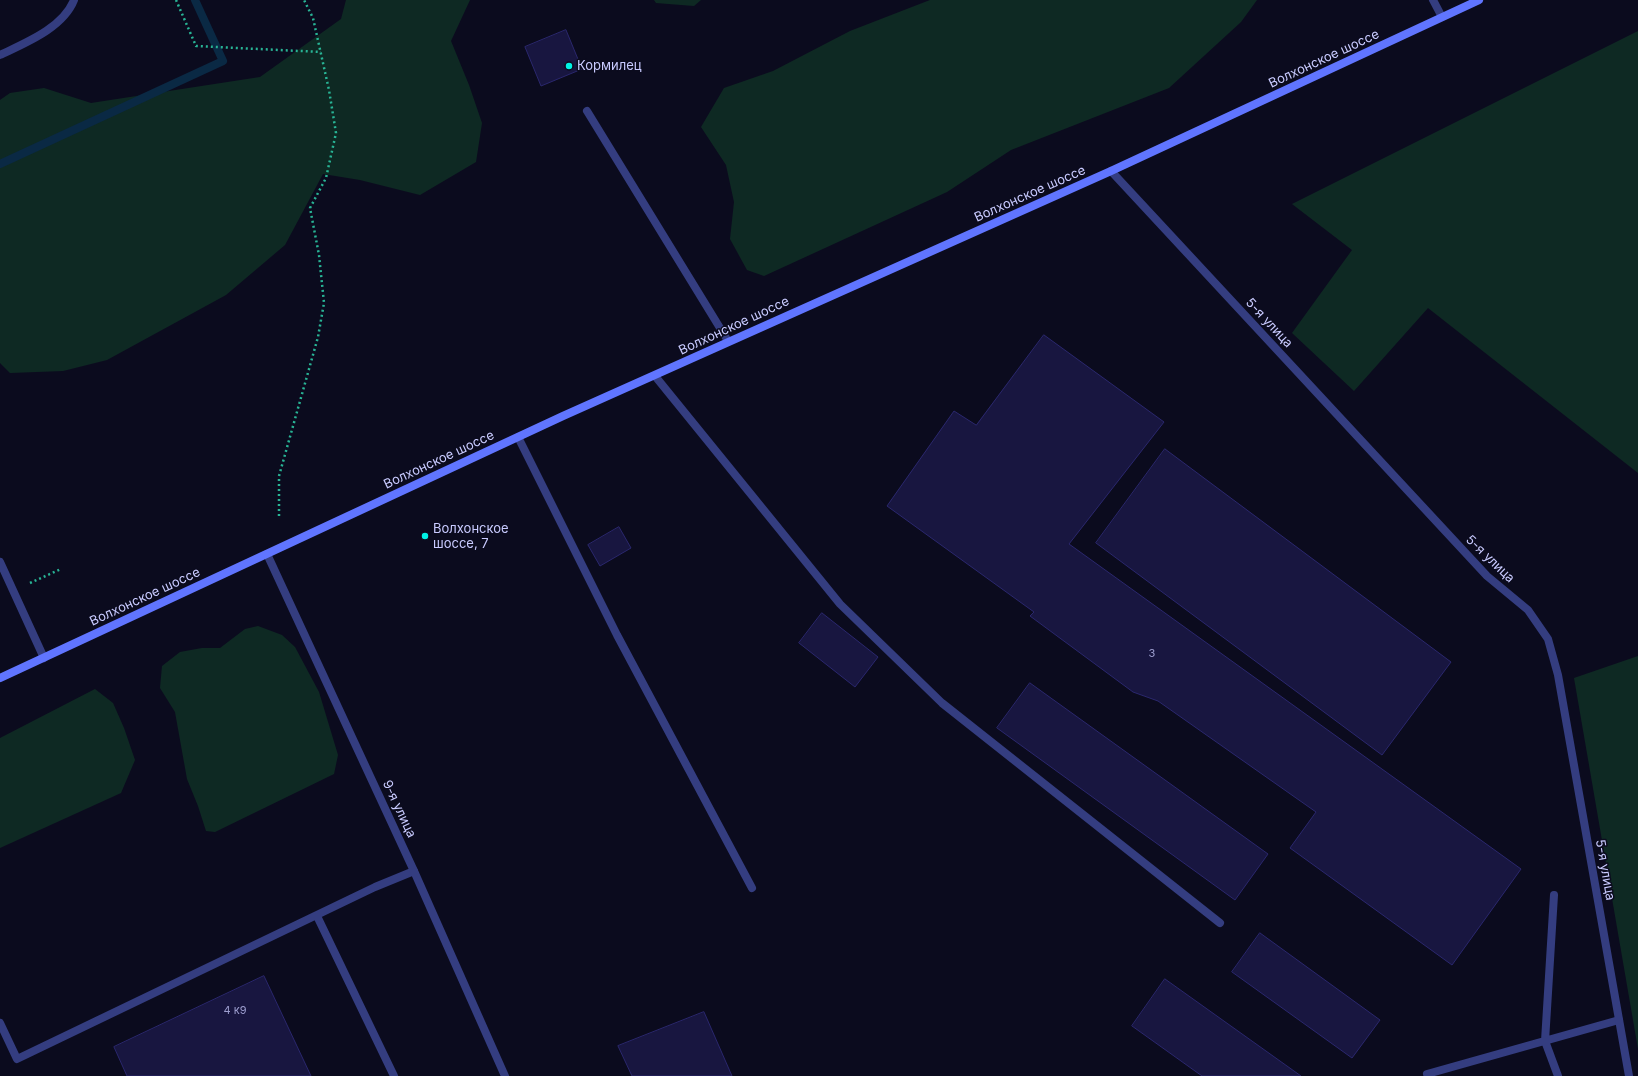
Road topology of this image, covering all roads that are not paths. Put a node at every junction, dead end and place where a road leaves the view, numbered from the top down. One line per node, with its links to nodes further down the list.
1 (74, 0): 5 (street)
2 (1434, 0): 4 (street)
3 (1479, 0): 4 (main road, Волхонское шоссе)
4 (1442, 18): 7 (main road, Волхонское шоссе)
5 (0, 55)
6 (587, 111): 8 (street)
7 (1111, 170): 8 (main road, Волхонское шоссе); 20 (street, 5-я улица)
8 (728, 341): 9 (main road, Волхонское шоссе)
9 (655, 376): 10 (main road, Волхонское шоссе); 19 (street)
10 (518, 437): 11 (main road, Волхонское шоссе); 16 (street)
11 (267, 554): 13 (main road, Волхонское шоссе); 15 (street, 9-я улица)
12 (0, 562): 13 (street)
13 (44, 658): 14 (main road, Волхонское шоссе)
14 (0, 678)
15 (414, 871): 18 (street); 25 (street, 9-я улица)
16 (752, 888)
17 (1554, 895): 22 (street)
18 (317, 916): 21 (street); 24 (street)
19 (1220, 923)
20 (1619, 1020): 22 (street); 27 (street, 5-я улица)
21 (0, 1023)
22 (1545, 1041): 23 (street); 26 (street)
23 (1427, 1074)
24 (394, 1076)
25 (505, 1076)
26 (1558, 1076)
27 (1629, 1076)

